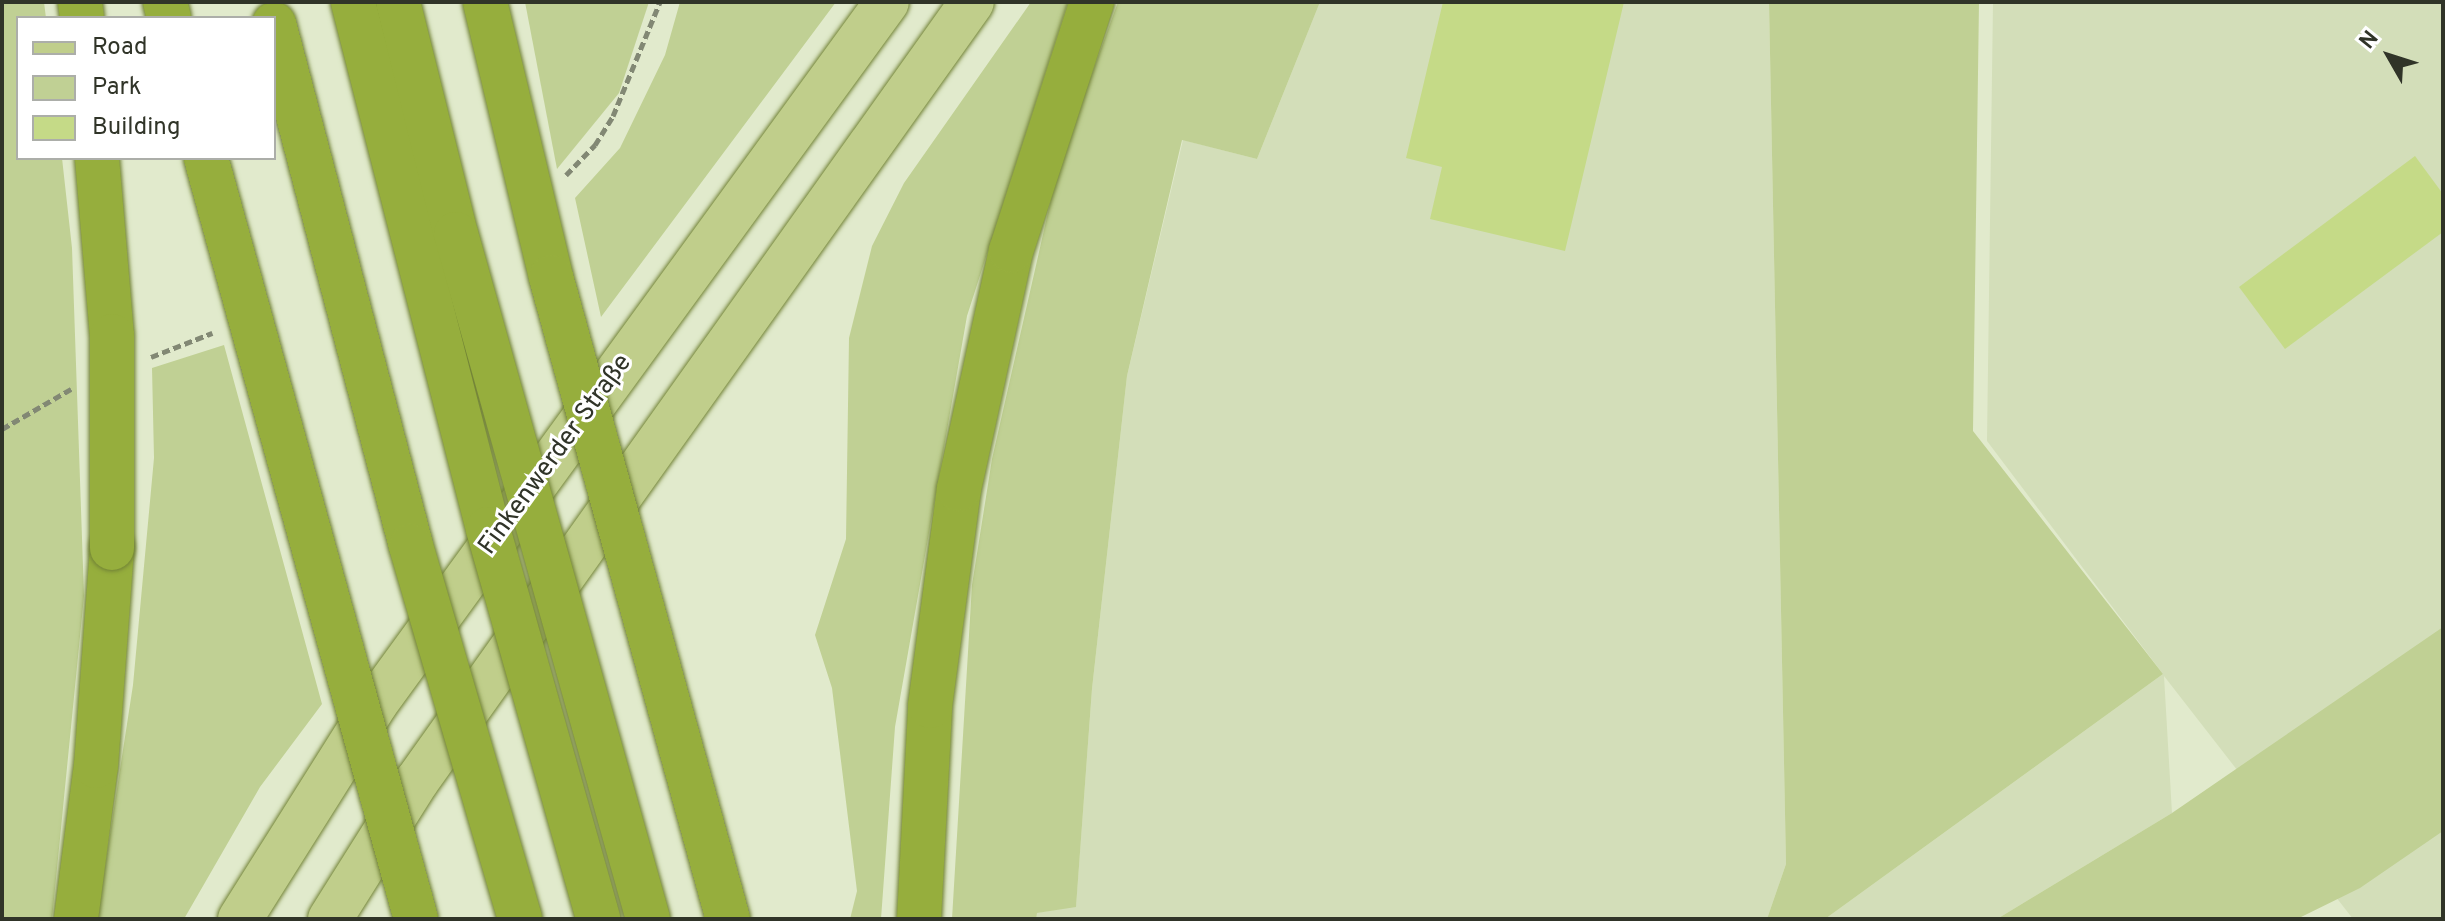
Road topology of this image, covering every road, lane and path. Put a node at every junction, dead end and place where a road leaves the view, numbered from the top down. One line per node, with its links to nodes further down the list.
1 (353, 2): 15 (highway, bridge)
2 (398, 2): 16 (highway, bridge)
3 (485, 2): 17 (highway, bridge)
4 (887, 2): 11 (main road, Finkenwerder Straße)
5 (972, 2): 12 (main road)
6 (1092, 2): 18 (highway)
7 (276, 32): 14 (highway, bridge)
8 (97, 160): 10 (highway, bridge)
9 (207, 160): 13 (highway, bridge)
10 (76, 919)
11 (240, 919)
12 (330, 919)
13 (416, 919)
14 (520, 919)
15 (598, 919)
16 (648, 919)
17 (728, 919)
18 (919, 919)

